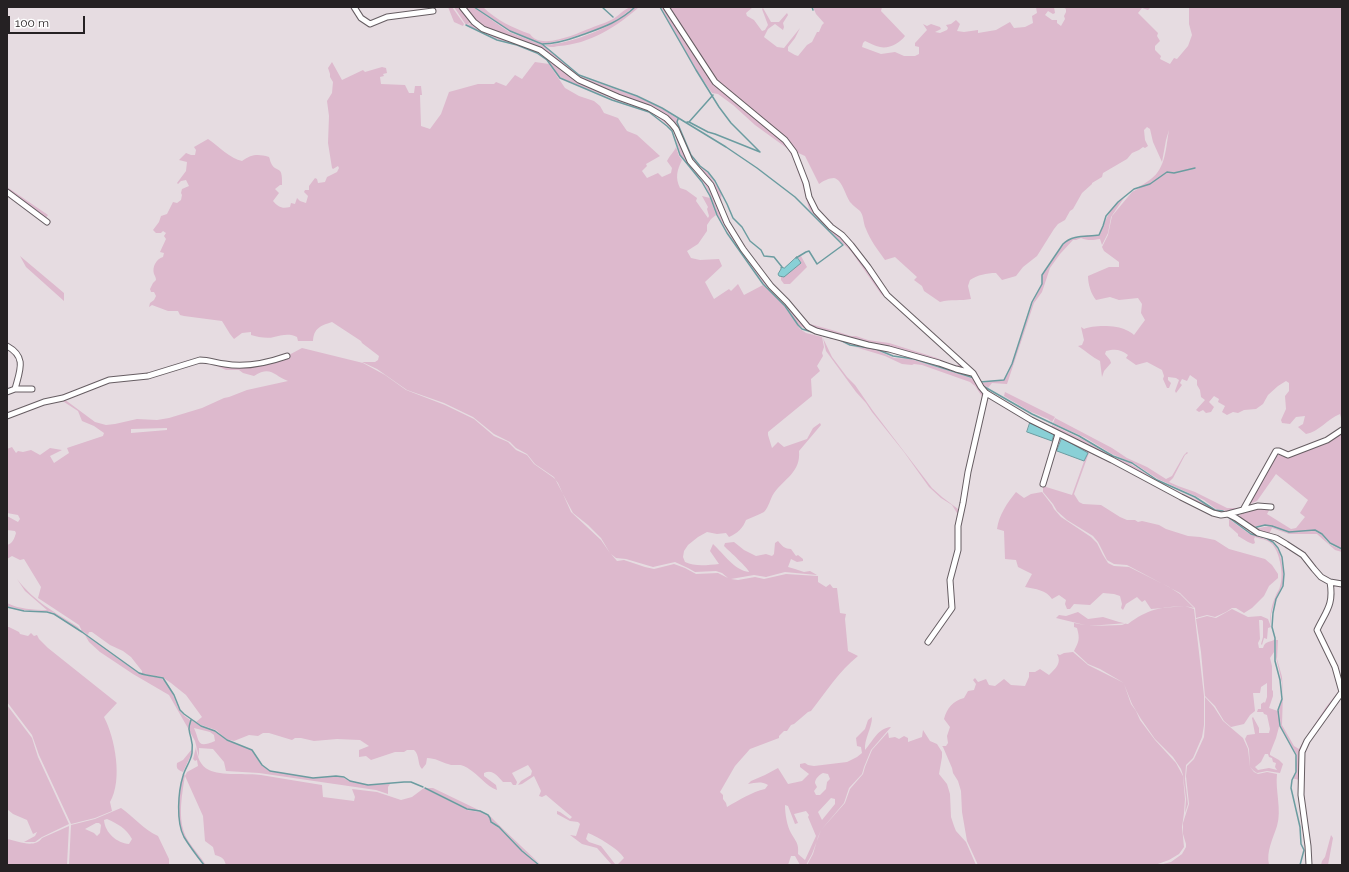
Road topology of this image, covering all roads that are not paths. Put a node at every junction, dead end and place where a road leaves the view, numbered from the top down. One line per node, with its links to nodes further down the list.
1 (354, 7): 4 (street)
2 (462, 7): 9 (street)
3 (666, 7): 9 (street)
4 (433, 11)
5 (7, 192): 6 (street)
6 (47, 222)
7 (7, 346): 10 (street)
8 (287, 356): 14 (street)
9 (973, 373): 13 (street)
10 (15, 389): 11 (street); 12 (street)
11 (32, 389)
12 (7, 392)
13 (986, 393): 16 (street); 23 (street)
14 (7, 416)
15 (1342, 430): 19 (street)
16 (1058, 434): 17 (street); 20 (street)
17 (1043, 484)
18 (1271, 507): 19 (street)
19 (1243, 510): 20 (street)
20 (1228, 514): 21 (street)
21 (1330, 582): 22 (street); 24 (street)
22 (1342, 584)
23 (928, 642)
24 (1308, 865)

